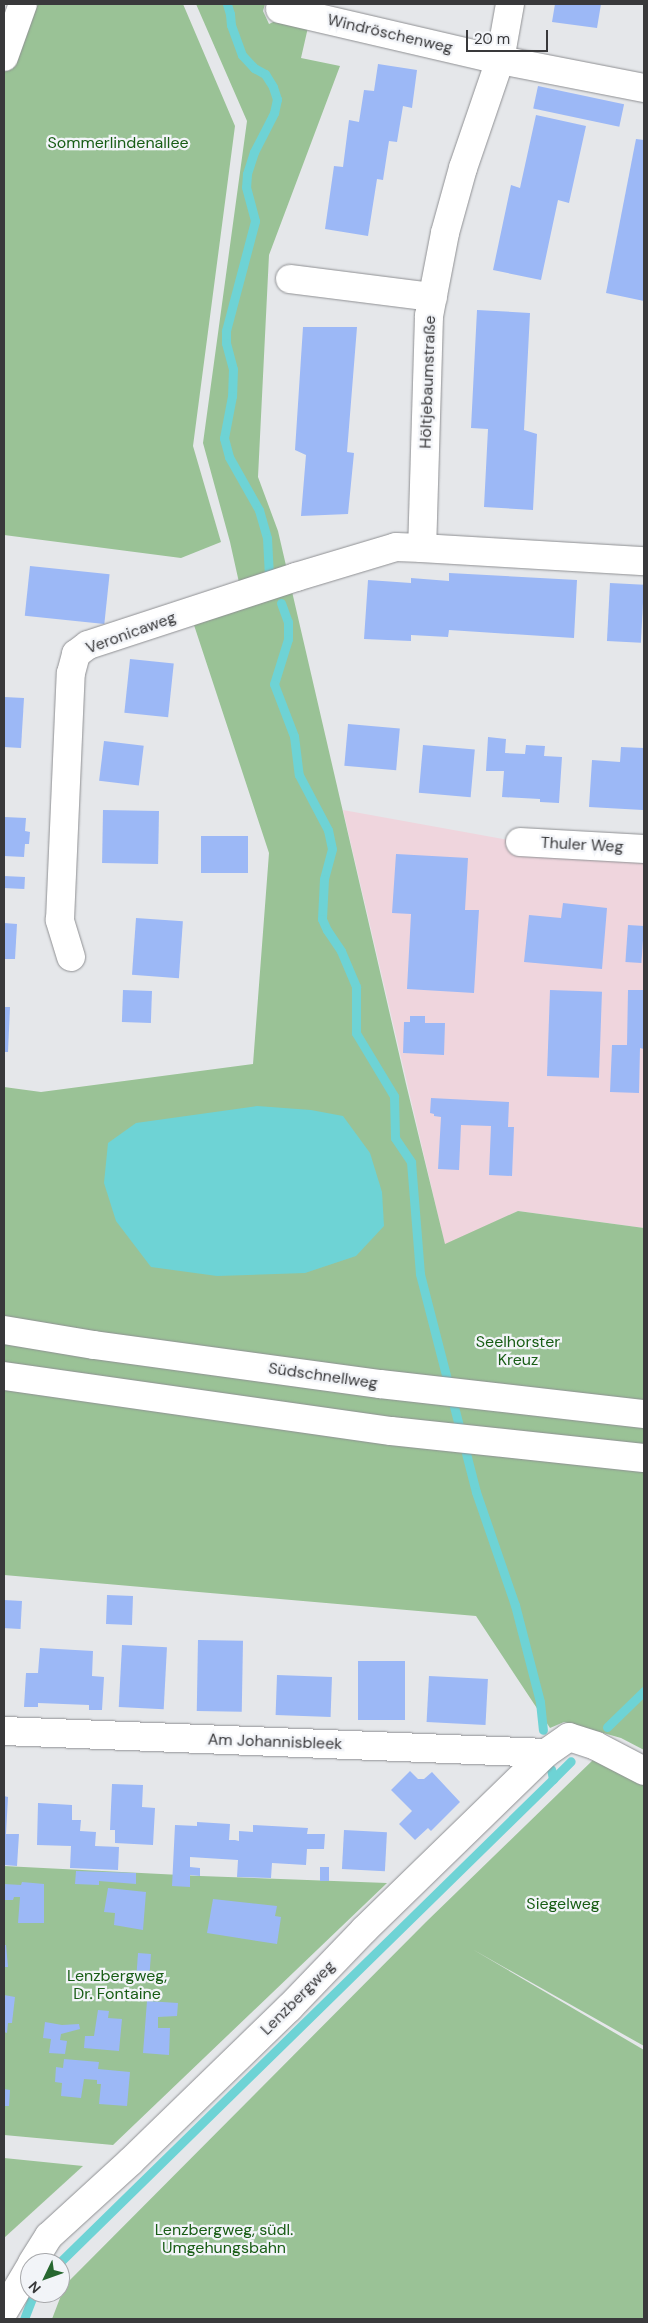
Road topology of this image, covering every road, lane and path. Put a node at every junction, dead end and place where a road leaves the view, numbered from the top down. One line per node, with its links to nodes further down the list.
1 (24, 4): 4 (main road)
2 (510, 4): 5 (main road, Höltjebaumstraße)
3 (280, 9): 5 (main road, Windröschenweg)
4 (4, 57)
5 (500, 60): 6 (main road, Windröschenweg); 8 (main road, Höltjebaumstraße)
6 (644, 88)
7 (290, 280): 8 (main road)
8 (433, 297): 9 (main road, Höltjebaumstraße)
9 (422, 548): 10 (main road); 13 (main road, Veronicaweg)
10 (644, 561)
11 (520, 842): 12 (main road, Thuler Weg)
12 (644, 849)
13 (72, 957)
14 (4, 1330): 16 (main road, Südschnellweg)
15 (4, 1376): 17 (main road)
16 (644, 1414)
17 (644, 1458)
18 (4, 1731): 19 (main road, Am Johannisbleek)
19 (546, 1753): 20 (main road, Lenzbergweg); 21 (main road, Lenzbergweg)
20 (644, 1771)
21 (38, 2253)
22 (20, 2284): 23 (main road)
23 (4, 2311)

